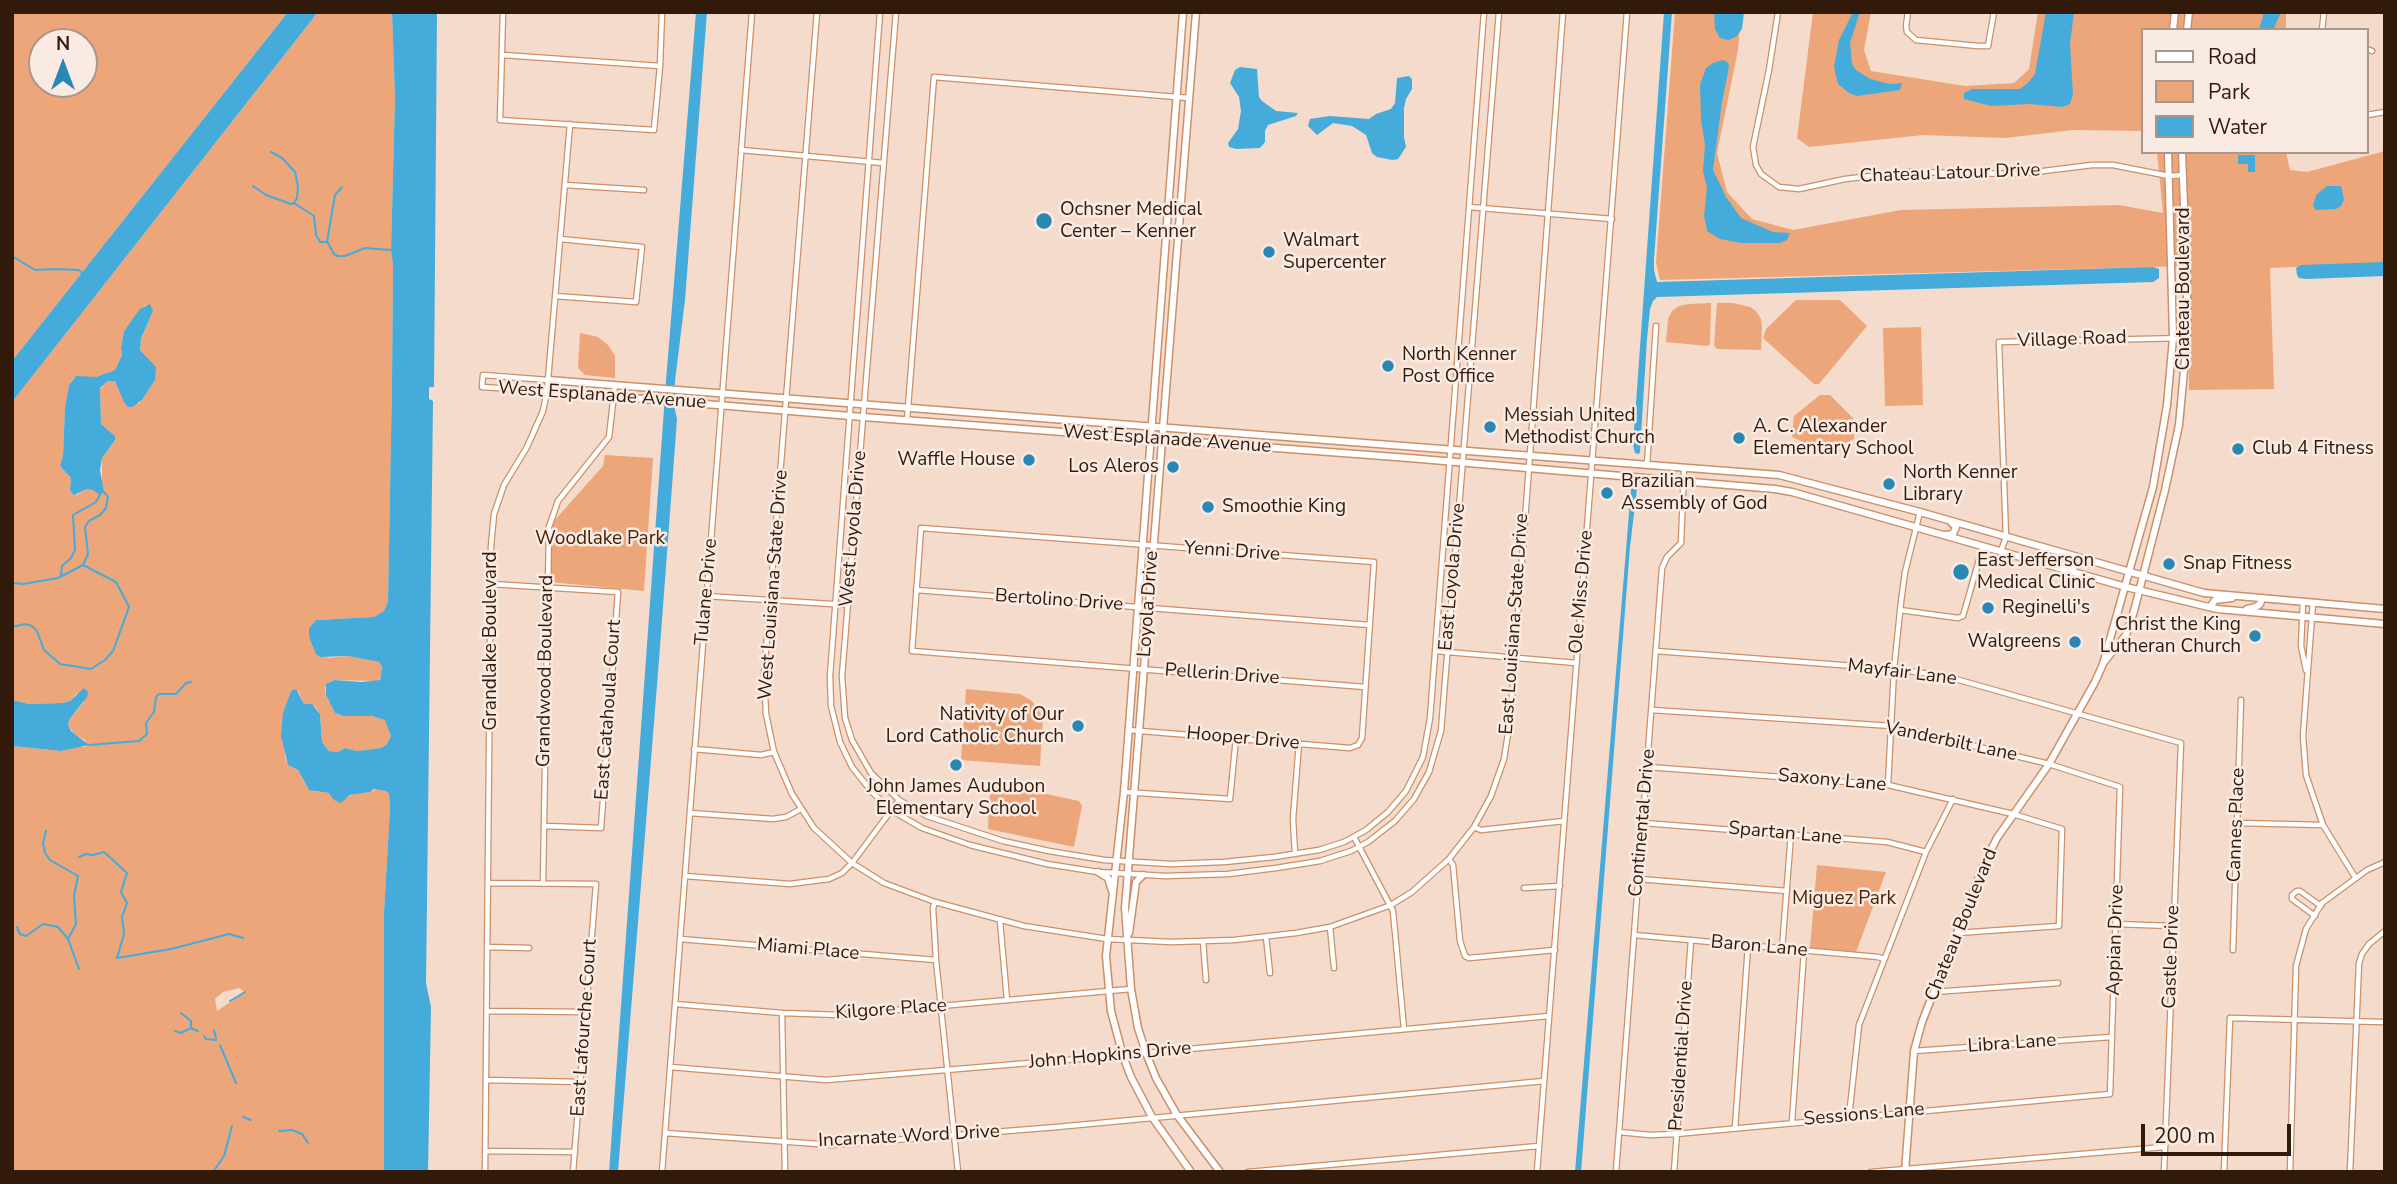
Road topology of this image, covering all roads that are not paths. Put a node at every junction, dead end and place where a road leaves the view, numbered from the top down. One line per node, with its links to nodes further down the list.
1 (503, 12): 16 (street)
2 (662, 12): 17 (street)
3 (751, 12): 21 (street, Tulane Drive)
4 (817, 12): 24 (street, West Louisiana State Drive)
5 (880, 12): 25 (street, West Loyola Drive)
6 (896, 12): 26 (street, West Loyola Drive)
7 (1183, 12): 18 (main road, Loyola Drive)
8 (1195, 12): 19 (main road, Loyola Drive)
9 (1484, 12): 33 (street, East Loyola Drive)
10 (1499, 12): 34 (street, East Loyola Drive)
11 (1563, 12): 35 (street, East Louisiana State Drive)
12 (1627, 12): 36 (street, Ole Miss Drive)
13 (1778, 12): 28 (street, Chateau Latour Drive)
14 (1908, 12): 15 (street)
15 (1994, 12)
16 (503, 55): 17 (street); 20 (street)
17 (660, 66): 20 (street)
18 (1176, 96): 19 (street); 31 (main road, Loyola Drive); 57 (street)
19 (1189, 98): 32 (main road, Loyola Drive)
20 (570, 124): 29 (street, Grandlake Boulevard)
21 (741, 150): 24 (street); 49 (street, Tulane Drive)
22 (2168, 154): 28 (main road, Chateau Boulevard)
23 (2182, 154): 27 (main road, Chateau Boulevard)
24 (806, 157): 25 (street); 51 (street, West Louisiana State Drive)
25 (868, 162): 26 (street); 52 (street, West Loyola Drive)
26 (883, 163): 54 (street, West Loyola Drive)
27 (2183, 175): 28 (street, Chateau Latour Drive); 39 (main road, Chateau Boulevard)
28 (2169, 176): 38 (main road, Chateau Boulevard)
29 (565, 185): 30 (street); 37 (street, Grandlake Boulevard)
30 (644, 190)
31 (1169, 193): 32 (main road); 62 (main road, Loyola Drive)
32 (1182, 195): 63 (main road, Loyola Drive)
33 (1469, 207): 34 (street); 72 (street, East Loyola Drive)
34 (1483, 209): 35 (street); 73 (street, East Loyola Drive)
35 (1549, 214): 36 (street); 75 (street, East Louisiana State Drive)
36 (1612, 219): 78 (street, Ole Miss Drive)
37 (559, 239): 40 (street, Grandlake Boulevard); 40 (street)
38 (2171, 260): 39 (main road); 42 (main road, Chateau Boulevard)
39 (2185, 261): 43 (main road, Chateau Boulevard)
40 (555, 296): 44 (street, Grandlake Boulevard)
41 (1656, 326): 82 (street)
42 (2173, 338): 43 (street, Village Road); 46 (main road, Chateau Boulevard); 98 (street, Village Road)
43 (2186, 338): 47 (main road, Chateau Boulevard)
44 (548, 380): 45 (main road, West Esplanade Avenue); 48 (street, Grandlake Boulevard); 48 (street, West Esplanade Avenue)
45 (615, 384): 49 (main road, West Esplanade Avenue); 50 (street, Grandwood Boulevard)
46 (2169, 386): 47 (main road); 55 (main road, Chateau Boulevard)
47 (2183, 387): 56 (main road, Chateau Boulevard)
48 (547, 391): 50 (main road, West Esplanade Avenue); 112 (street, Grandlake Boulevard)
49 (722, 393): 51 (main road, West Esplanade Avenue); 53 (street, Tulane Drive)
50 (615, 396): 53 (main road, West Esplanade Avenue); 113 (street, Grandwood Boulevard)
51 (786, 398): 52 (main road, West Esplanade Avenue); 58 (street, West Louisiana State Drive)
52 (849, 404): 54 (main road, West Esplanade Avenue); 59 (street, West Loyola Drive)
53 (722, 405): 58 (main road, West Esplanade Avenue); 118 (street, Tulane Drive)
54 (864, 405): 57 (main road, West Esplanade Avenue); 60 (street, West Loyola Drive)
55 (2167, 405): 56 (main road); 91 (main road, Chateau Boulevard)
56 (2181, 405): 92 (main road, Chateau Boulevard)
57 (908, 409): 61 (street); 62 (main road, West Esplanade Avenue)
58 (786, 410): 59 (main road, West Esplanade Avenue); 122 (street, West Louisiana State Drive)
59 (848, 416): 60 (main road, West Esplanade Avenue); 125 (street, West Loyola Drive)
60 (863, 417): 61 (main road, West Esplanade Avenue); 126 (street, West Loyola Drive)
61 (907, 420): 65 (main road, West Esplanade Avenue)
62 (1152, 428): 63 (main road, West Esplanade Avenue); 65 (main road, Loyola Drive)
63 (1163, 429): 64 (main road, West Esplanade Avenue); 67 (main road, Loyola Drive)
64 (1241, 434): 66 (main road, West Esplanade Avenue); 69 (main road)
65 (1151, 438): 67 (main road, West Esplanade Avenue); 77 (main road, Loyola Drive)
66 (1296, 438): 68 (main road, West Esplanade Avenue); 71 (main road)
67 (1162, 439): 69 (main road, West Esplanade Avenue); 79 (main road, Loyola Drive)
68 (1351, 442): 70 (main road, West Esplanade Avenue); 74 (main road)
69 (1240, 445): 71 (main road, West Esplanade Avenue)
70 (1409, 446): 72 (main road, West Esplanade Avenue); 76 (main road)
71 (1295, 449): 74 (main road, West Esplanade Avenue)
72 (1451, 450): 73 (main road, West Esplanade Avenue); 80 (street, East Loyola Drive)
73 (1464, 451): 75 (main road, West Esplanade Avenue); 81 (street, East Loyola Drive)
74 (1350, 454): 76 (main road, West Esplanade Avenue)
75 (1528, 456): 78 (main road, West Esplanade Avenue); 83 (street, East Louisiana State Drive)
76 (1409, 458): 80 (main road, West Esplanade Avenue)
77 (1149, 461): 79 (main road); 100 (main road, Loyola Drive)
78 (1593, 461): 82 (main road, West Esplanade Avenue); 86 (street, Ole Miss Drive)
79 (1160, 462): 101 (main road, Loyola Drive)
80 (1450, 462): 81 (main road, West Esplanade Avenue); 139 (street, East Loyola Drive)
81 (1463, 463): 83 (main road, West Esplanade Avenue); 141 (street, East Loyola Drive)
82 (1647, 465): 84 (main road, West Esplanade Avenue)
83 (1527, 467): 86 (main road, West Esplanade Avenue); 142 (street, East Louisiana State Drive)
84 (1684, 469): 85 (main road, West Esplanade Avenue); 88 (street, Continental Drive)
85 (1709, 470): 87 (main road, West Esplanade Avenue); 89 (main road)
86 (1591, 472): 88 (main road, West Esplanade Avenue); 143 (street, Ole Miss Drive)
87 (1765, 474): 90 (main road); 93 (main road, West Esplanade Avenue)
88 (1685, 482): 89 (main road, West Esplanade Avenue); 140 (street, Continental Drive)
89 (1715, 484): 90 (main road, West Esplanade Avenue)
90 (1753, 487): 95 (main road, West Esplanade Avenue)
91 (2153, 487): 92 (main road); 110 (main road, Chateau Boulevard)
92 (2165, 490): 111 (main road, Chateau Boulevard)
93 (1920, 512): 94 (main road, West Esplanade Avenue); 95 (street)
94 (1950, 521): 96 (main road, West Esplanade Avenue); 97 (main road)
95 (1916, 527): 97 (main road, West Esplanade Avenue); 131 (street)
96 (1975, 528): 98 (main road, West Esplanade Avenue); 99 (main road)
97 (1944, 536): 99 (main road, West Esplanade Avenue)
98 (2006, 537): 103 (street, Village Road); 104 (main road, West Esplanade Avenue)
99 (1973, 544): 102 (main road, West Esplanade Avenue)
100 (1143, 545): 101 (street, Yenni Drive); 115 (street, Yenni Drive); 127 (main road, Loyola Drive)
101 (1153, 546): 129 (main road, Loyola Drive); 136 (street, Yenni Drive)
102 (1983, 547): 103 (main road, West Esplanade Avenue); 131 (street)
103 (2001, 551): 105 (main road, West Esplanade Avenue)
104 (2062, 552): 105 (main road); 106 (main road, West Esplanade Avenue)
105 (2026, 558): 108 (main road, West Esplanade Avenue)
106 (2081, 558): 107 (main road, West Esplanade Avenue); 108 (main road)
107 (2102, 564): 109 (main road); 110 (main road, West Esplanade Avenue)
108 (2059, 567): 109 (main road, West Esplanade Avenue)
109 (2072, 570): 114 (main road, West Esplanade Avenue)
110 (2130, 572): 111 (main road, West Esplanade Avenue); 114 (main road, Chateau Boulevard)
111 (2142, 575): 116 (main road, Chateau Boulevard); 117 (main road, West Esplanade Avenue)
112 (492, 584): 113 (street); 196 (street, Grandlake Boulevard)
113 (546, 586): 177 (street, Grandwood Boulevard); 177 (street, East Catahoula Court)
114 (2126, 587): 116 (main road, West Esplanade Avenue); 137 (main road, Chateau Boulevard)
115 (916, 590): 127 (street, Bertolino Drive); 145 (street, Pellerin Drive)
116 (2138, 590): 121 (main road, West Esplanade Avenue); 138 (main road, Chateau Boulevard)
117 (2204, 593): 119 (main road, West Esplanade Avenue); 121 (main road)
118 (706, 596): 122 (street); 159 (street, Tulane Drive)
119 (2245, 596): 120 (main road, West Esplanade Avenue); 128 (main road)
120 (2262, 598): 123 (main road, West Esplanade Avenue); 132 (main road)
121 (2176, 599): 128 (main road, West Esplanade Avenue)
122 (770, 600): 125 (street); 160 (street, West Louisiana State Drive)
123 (2303, 601): 124 (main road, West Esplanade Avenue); 133 (street)
124 (2313, 602): 130 (main road, West Esplanade Avenue); 134 (street)
125 (835, 604): 126 (street); 170 (street, West Loyola Drive)
126 (847, 605): 167 (street, West Loyola Drive)
127 (1138, 607): 129 (street, Bertolino Drive); 145 (main road, Loyola Drive)
128 (2210, 607): 132 (main road, West Esplanade Avenue)
129 (1148, 608): 136 (street, Bertolino Drive); 146 (main road, Loyola Drive)
130 (2385, 609)
131 (1900, 610): 147 (street)
132 (2227, 610): 133 (main road, West Esplanade Avenue)
133 (2302, 617): 134 (main road, West Esplanade Avenue); 148 (street)
134 (2312, 618): 135 (main road, West Esplanade Avenue); 148 (street)
135 (2385, 624)
136 (1370, 625): 149 (street)
137 (2111, 631): 138 (main road); 144 (main road, Chateau Boulevard)
138 (2126, 635): 144 (main road, Chateau Boulevard)
139 (1436, 651): 141 (street); 180 (street, East Loyola Drive)
140 (1656, 651): 147 (street, Mayfair Lane); 151 (street, Continental Drive)
141 (1447, 652): 142 (street); 181 (street, East Loyola Drive)
142 (1513, 658): 143 (street); 178 (street, East Louisiana State Drive)
143 (1576, 663): 173 (street, Ole Miss Drive)
144 (2103, 664): 152 (main road, Chateau Boulevard)
145 (1132, 668): 146 (street, Pellerin Drive); 154 (main road, Loyola Drive)
146 (1144, 669): 149 (street, Pellerin Drive); 155 (main road, Loyola Drive)
147 (1894, 669): 152 (street, Mayfair Lane); 153 (street)
148 (2306, 673): 176 (street)
149 (1365, 687): 157 (street, Hooper Drive)
150 (2241, 700): 175 (street, Cannes Place)
151 (1652, 709): 153 (street, Vanderbilt Lane); 162 (street, Continental Drive)
152 (2078, 714): 158 (street, Mayfair Lane); 161 (main road, Chateau Boulevard)
153 (1892, 726): 161 (street, Vanderbilt Lane); 163 (street)
154 (1128, 730): 155 (street, Hooper Drive); 165 (main road, Loyola Drive)
155 (1139, 731): 156 (street, Hooper Drive); 166 (main road, Loyola Drive)
156 (1236, 738): 157 (street, Hooper Drive); 166 (street)
157 (1299, 743): 183 (street)
158 (2181, 743): 208 (street, Castle Drive)
159 (694, 749): 160 (street); 171 (street, Tulane Drive)
160 (774, 752): 169 (street, West Louisiana State Drive)
161 (2049, 764): 164 (street, Vanderbilt Lane); 172 (main road, Chateau Boulevard)
162 (1648, 767): 163 (street, Saxony Lane); 174 (street, Continental Drive)
163 (1888, 785): 168 (street, Saxony Lane)
164 (2120, 787): 207 (street, Appian Drive)
165 (1124, 792): 166 (street); 185 (main road, Loyola Drive)
166 (1134, 793): 186 (main road, Loyola Drive)
167 (899, 800): 170 (street); 185 (street, West Loyola Drive)
168 (1953, 800): 172 (street, Saxony Lane); 182 (street)
169 (801, 810): 171 (street); 188 (street, West Louisiana State Drive)
170 (891, 810): 188 (street); 189 (street, West Loyola Drive)
171 (690, 814): 193 (street, Tulane Drive)
172 (2013, 814): 211 (main road, Chateau Boulevard); 211 (street, Saxony Lane)
173 (1564, 821): 178 (street); 198 (street, Ole Miss Drive)
174 (1644, 823): 179 (street, Spartan Lane); 195 (street, Continental Drive)
175 (2238, 823): 176 (street); 224 (street, Cannes Place)
176 (2323, 825): 194 (street)
177 (545, 826): 197 (street, Grandwood Boulevard)
178 (1474, 827): 184 (street, East Louisiana State Drive)
179 (1791, 834): 182 (street, Spartan Lane); 200 (street)
180 (1354, 837): 181 (street); 183 (street, East Loyola Drive)
181 (1360, 847): 192 (street, East Loyola Drive); 203 (street)
182 (1926, 852): 226 (street)
183 (1295, 854): 186 (street, East Loyola Drive)
184 (1449, 859): 203 (street, East Louisiana State Drive); 223 (street)
185 (1118, 860): 186 (street, East Loyola Drive); 190 (main road, Loyola Drive)
186 (1128, 862): 191 (main road, Loyola Drive)
187 (2385, 862): 194 (street)
188 (852, 863): 193 (street); 202 (street, West Louisiana State Drive)
189 (1098, 872): 190 (street, East Loyola Drive); 201 (main road)
190 (1116, 874): 191 (street, East Loyola Drive); 201 (main road, Loyola Drive)
191 (1126, 874): 192 (street, East Loyola Drive); 217 (main road, Loyola Drive)
192 (1143, 875): 217 (main road)
193 (685, 876): 215 (street, Tulane Drive)
194 (2355, 877): 204 (street)
195 (1639, 879): 200 (street); 212 (street, Continental Drive)
196 (489, 883): 197 (street); 220 (street, Grandlake Boulevard)
197 (543, 883): 239 (street, East Lafourche Court)
198 (1560, 886): 199 (street); 223 (street, Ole Miss Drive)
199 (1524, 888)
200 (1787, 891): 222 (street)
201 (1113, 898): 214 (main road, Loyola Drive)
202 (935, 902): 206 (street, West Louisiana State Drive); 227 (street)
203 (1391, 905): 209 (street, East Louisiana State Drive); 245 (street)
204 (2320, 906): 205 (street); 205 (street)
205 (2315, 916): 242 (street)
206 (1000, 921): 214 (street, West Louisiana State Drive); 235 (street)
207 (2116, 924): 208 (street); 246 (street, Appian Drive)
208 (2173, 926): 269 (street, Castle Drive)
209 (1330, 927): 213 (street, East Louisiana State Drive); 228 (street)
210 (2385, 931): 243 (street)
211 (1957, 933): 233 (main road, Chateau Boulevard)
212 (1634, 935): 216 (street, Baron Lane); 263 (street, Continental Drive)
213 (1266, 937): 218 (street, East Louisiana State Drive); 229 (street)
214 (1107, 939): 217 (street, East Louisiana State Drive); 234 (main road, Loyola Drive)
215 (680, 940): 227 (street, Miami Place); 236 (street, Tulane Drive)
216 (1690, 940): 219 (street, Baron Lane); 265 (street, Presidential Drive)
217 (1128, 941): 218 (street, East Louisiana State Drive); 232 (main road, Loyola Drive)
218 (1203, 941): 230 (street)
219 (1748, 946): 222 (street, Baron Lane); 262 (street)
220 (488, 947): 221 (street); 238 (street, Grandlake Boulevard)
221 (528, 948)
222 (1782, 949): 225 (street, Baron Lane)
223 (1555, 950): 241 (street, Ole Miss Drive)
224 (2232, 950)
225 (1804, 951): 226 (street, Baron Lane); 261 (street)
226 (1884, 959): 260 (street)
227 (936, 960): 237 (street)
228 (1334, 968)
229 (1270, 973)
230 (1206, 979)
231 (2058, 983): 233 (street)
232 (1131, 989): 234 (street, Kilgore Place); 248 (main road, Loyola Drive)
233 (1934, 992): 247 (main road, Chateau Boulevard)
234 (1108, 993): 235 (street, Kilgore Place); 249 (main road, Loyola Drive)
235 (1007, 1000): 237 (street, Kilgore Place)
236 (674, 1004): 240 (street, Kilgore Place); 250 (street, Tulane Drive)
237 (941, 1006): 240 (street, Kilgore Place); 251 (street)
238 (487, 1011): 239 (street); 253 (street, Grandlake Boulevard)
239 (586, 1012): 255 (street, East Lafourche Court)
240 (782, 1013): 252 (street)
241 (1549, 1016): 245 (street, John Hopkins Drive); 254 (street, Ole Miss Drive)
242 (2294, 1019): 243 (street); 286 (street); 287 (street)
243 (2356, 1021): 244 (street); 288 (street)
244 (2383, 1022)
245 (1404, 1028): 248 (street, John Hopkins Drive)
246 (2111, 1037): 247 (street, Libra Lane); 256 (street, Appian Drive)
247 (1914, 1051): 257 (main road, Chateau Boulevard)
248 (1146, 1053): 249 (street, John Hopkins Drive); 258 (main road, Loyola Drive)
249 (1123, 1056): 251 (street, John Hopkins Drive); 259 (main road, Loyola Drive)
250 (670, 1067): 252 (street, John Hopkins Drive); 264 (street, Tulane Drive)
251 (948, 1071): 252 (street, John Hopkins Drive); 266 (street)
252 (784, 1077): 267 (street)
253 (486, 1080): 255 (street); 270 (street, Grandlake Boulevard)
254 (1544, 1081): 258 (street); 268 (street, Ole Miss Drive)
255 (581, 1082): 271 (street, East Lafourche Court)
256 (2110, 1094): 257 (street, Sessions Lane)
257 (1909, 1111): 260 (street, Sessions Lane); 272 (main road, Chateau Boulevard)
258 (1177, 1115): 259 (street, Incarnate Word Drive); 279 (main road, Loyola Drive)
259 (1152, 1117): 266 (street, Incarnate Word Drive); 278 (main road, Loyola Drive)
260 (1849, 1117): 261 (street, Sessions Lane)
261 (1792, 1122): 262 (street, Sessions Lane)
262 (1735, 1128): 265 (street, Sessions Lane)
263 (1619, 1132): 265 (street, Sessions Lane); 282 (street, Continental Drive)
264 (665, 1133): 267 (street, Incarnate Word Drive); 275 (street, Tulane Drive)
265 (1676, 1134): 283 (street, Presidential Drive)
266 (954, 1136): 267 (street, Incarnate Word Drive); 277 (street)
267 (784, 1141): 276 (street)
268 (1539, 1146): 280 (street); 281 (street, Ole Miss Drive)
269 (2164, 1147): 272 (street); 285 (street, Castle Drive)
270 (485, 1150): 271 (street); 273 (street, Grandlake Boulevard)
271 (575, 1152): 274 (street, East Lafourche Court)
272 (1905, 1170): 284 (street)
273 (485, 1172)
274 (573, 1172)
275 (662, 1172)
276 (785, 1172)
277 (958, 1172)
278 (1191, 1172)
279 (1220, 1172)
280 (1248, 1172)
281 (1537, 1172)
282 (1616, 1172)
283 (1674, 1172)
284 (1871, 1172)
285 (2164, 1172)
286 (2224, 1172)
287 (2290, 1172)
288 (2350, 1172)

